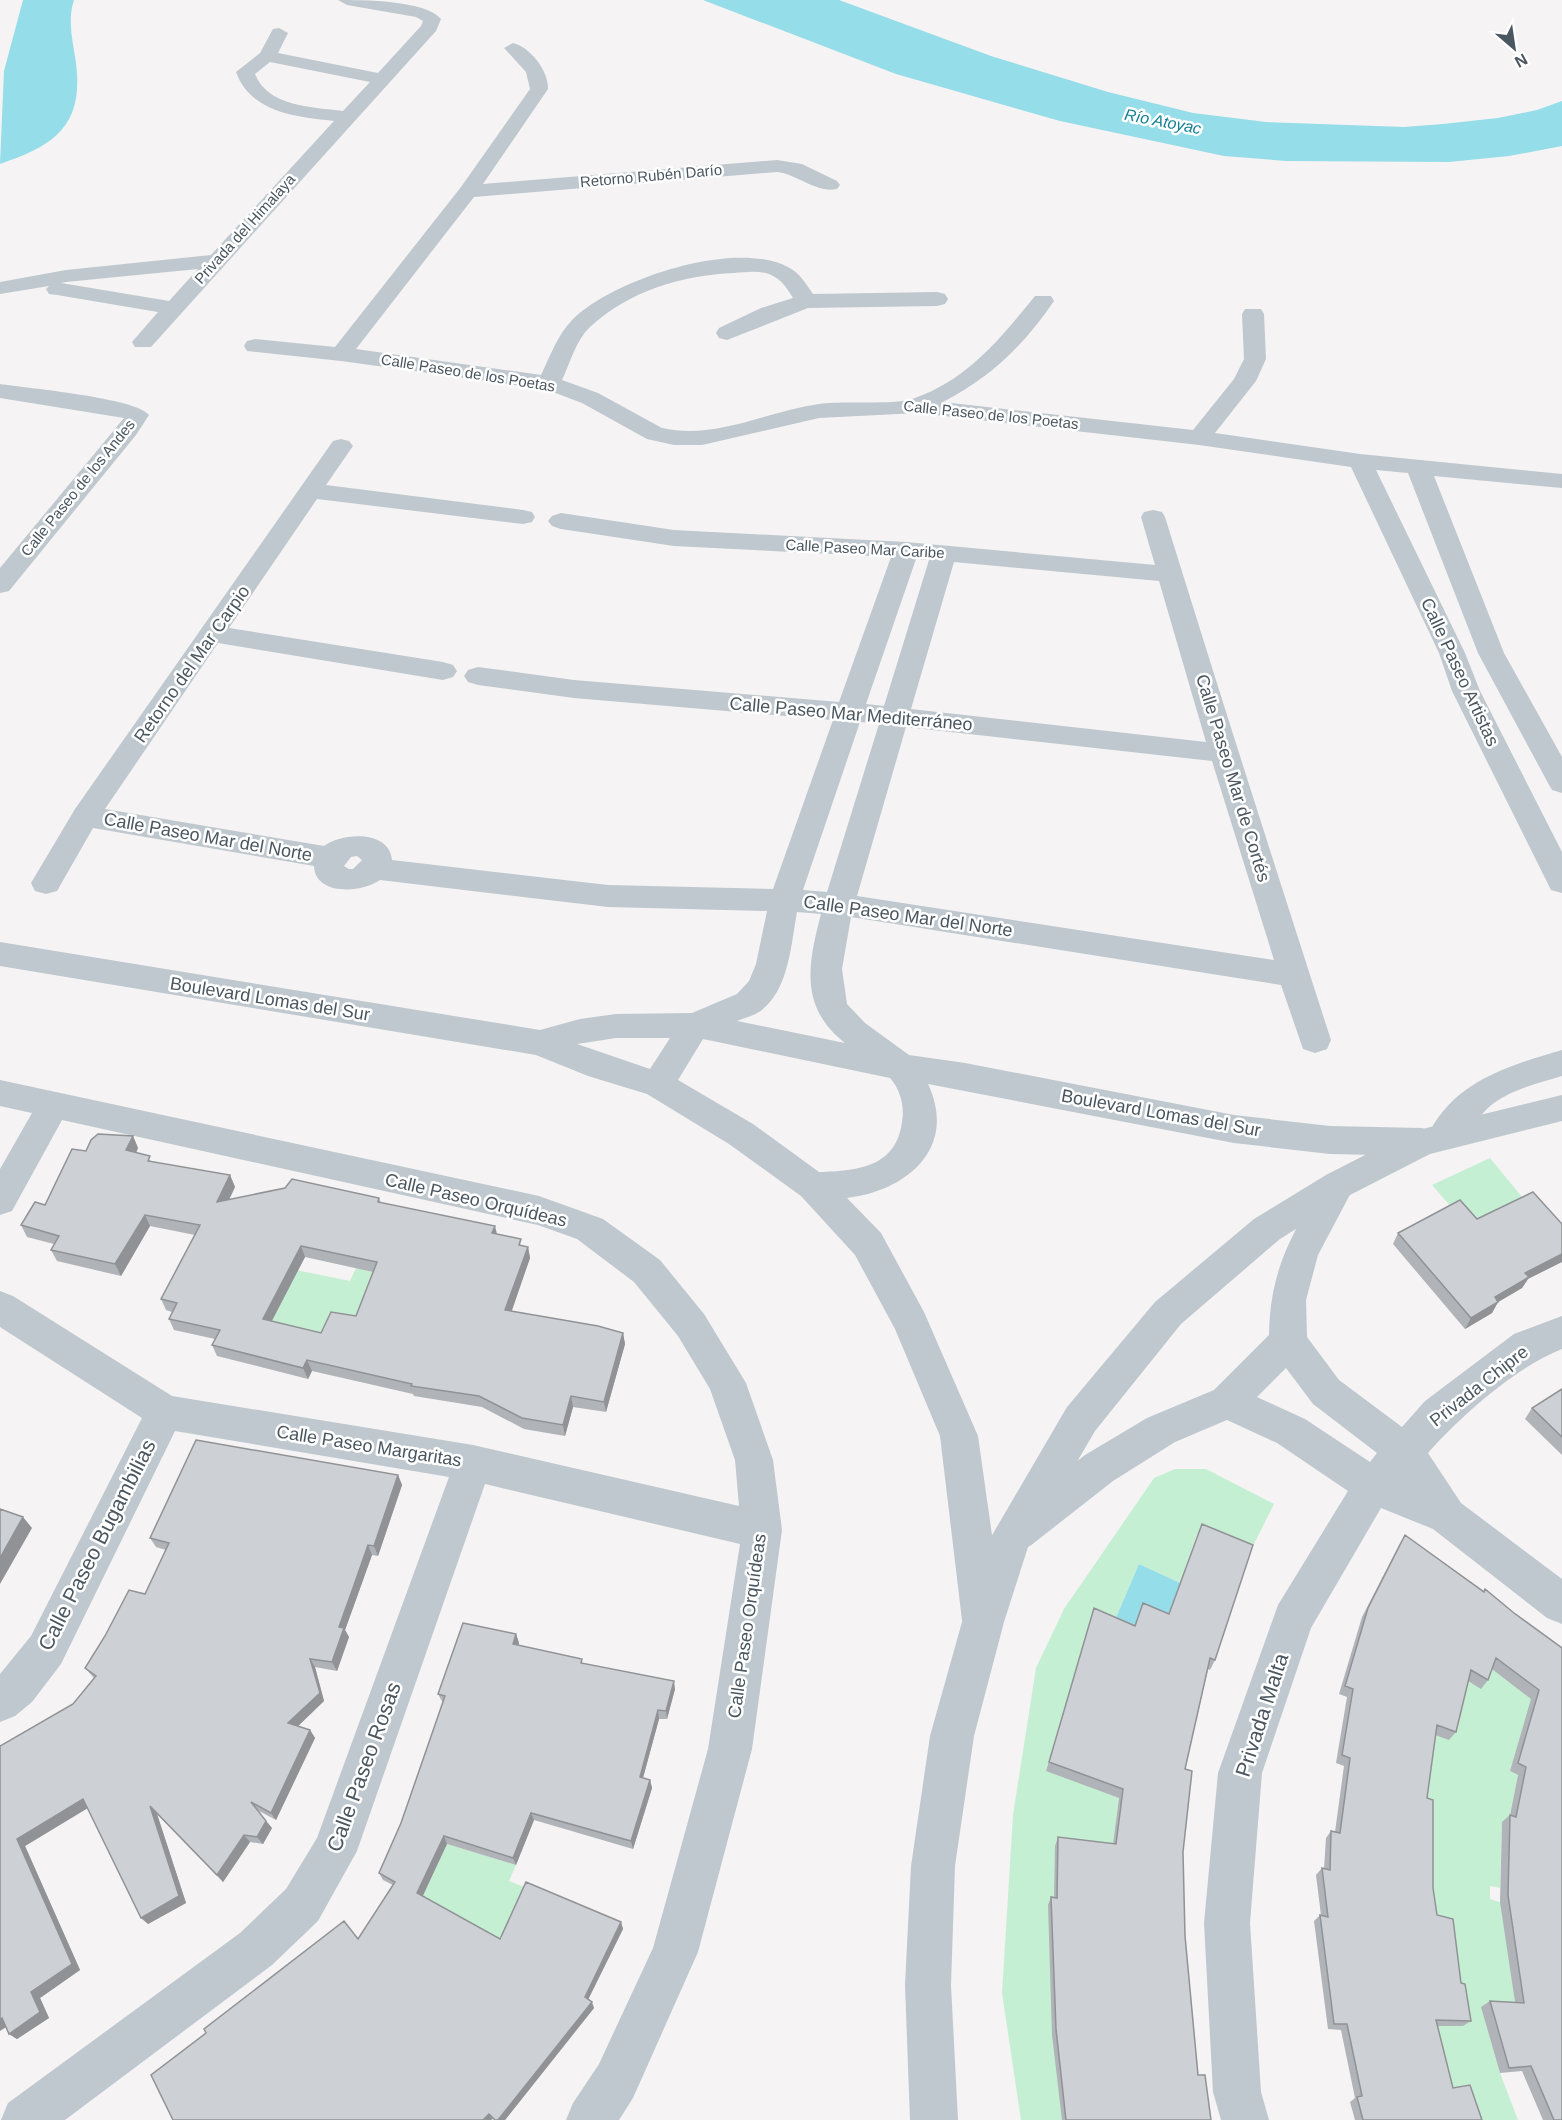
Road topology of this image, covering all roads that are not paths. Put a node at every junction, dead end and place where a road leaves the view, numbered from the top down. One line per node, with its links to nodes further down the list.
1 (347, 0): 5 (street, Privada del Himalaya)
2 (279, 33): 4 (street)
3 (513, 48): 8 (street)
4 (267, 56): 5 (street); 6 (street)
5 (382, 79): 6 (street, Privada del Himalaya)
6 (348, 117): 9 (street, Privada del Himalaya)
7 (830, 185): 8 (street, Retorno Rubén Darío)
8 (468, 191): 20 (street)
9 (216, 261): 10 (street); 15 (street, Privada del Himalaya)
10 (32, 281): 11 (street); 15 (street)
11 (0, 288)
12 (938, 299): 13 (street)
13 (806, 301): 17 (street); 21 (street)
14 (1043, 301): 23 (street)
15 (174, 308): 18 (street, Privada del Himalaya)
16 (1253, 314): 25 (street)
17 (727, 333)
18 (143, 342)
19 (255, 346): 20 (street, Calle Paseo de los Poetas)
20 (341, 354): 21 (street, Calle Paseo de los Poetas)
21 (549, 383): 23 (street, Calle Paseo de los Poetas)
22 (8, 392): 24 (street); 35 (street, Calle Paseo de los Andes)
23 (918, 406): 25 (street, Calle Paseo de los Poetas)
24 (0, 413)
25 (1199, 438): 27 (street, Calle Paseo de los Poetas)
26 (341, 446): 30 (street, Retorno del Mar Carpio)
27 (1360, 461): 28 (street, Calle Paseo de los Poetas); 37 (street, Calle Paseo Artistas)
28 (1418, 467): 29 (street, Calle Paseo de los Poetas); 38 (street, Calle Paseo Artistas)
29 (1562, 481)
30 (311, 492): 32 (street, Calle Paseo Mar Caribe); 36 (street, Retorno del Mar Carpio)
31 (1153, 517): 34 (street, Calle Paseo Mar de Cortés)
32 (906, 550): 33 (street, Calle Paseo Mar Caribe); 41 (street)
33 (944, 553): 34 (street, Calle Paseo Mar Caribe); 42 (street)
34 (1171, 574): 43 (street, Calle Paseo Mar de Cortés)
35 (3, 576)
36 (213, 634): 41 (street, Calle Paseo Mar Mediterráneo); 45 (street, Retorno del Mar Carpio)
37 (1452, 653): 38 (street); 40 (street, Calle Paseo Artistas)
38 (1491, 653): 39 (street, Calle Paseo Artistas)
39 (1511, 690): 40 (street); 44 (street, Calle Paseo Artistas)
40 (1466, 691): 46 (street, Calle Paseo Artistas)
41 (848, 714): 42 (street, Calle Paseo Mar Mediterráneo); 48 (street)
42 (894, 716): 43 (street, Calle Paseo Mar Mediterráneo); 49 (street)
43 (1224, 753): 51 (street, Calle Paseo Mar de Cortés)
44 (1562, 783)
45 (85, 816): 47 (street, Retorno del Mar Carpio); 48 (street, Calle Paseo Mar del Norte)
46 (1562, 882)
47 (46, 883)
48 (784, 900): 49 (street, Calle Paseo Mar del Norte); 52 (street)
49 (839, 904): 51 (street, Calle Paseo Mar del Norte); 56 (street)
50 (0, 954): 54 (street, Boulevard Lomas del Sur)
51 (1296, 975): 53 (street, Calle Paseo Mar de Cortés)
52 (695, 1025): 54 (street, Boulevard Lomas del Sur); 56 (street, Boulevard Lomas del Sur); 57 (street)
53 (1316, 1040)
54 (540, 1043): 57 (street, Boulevard Lomas del Sur)
55 (1562, 1063): 61 (street)
56 (901, 1067): 61 (street, Boulevard Lomas del Sur); 63 (street)
57 (658, 1084): 63 (street, Boulevard Lomas del Sur)
58 (0, 1093): 59 (street, Calle Paseo Orquídeas)
59 (53, 1106): 64 (street); 74 (street, Calle Paseo Orquídeas)
60 (1562, 1108): 61 (street)
61 (1434, 1138): 62 (street)
62 (1338, 1185): 67 (street); 75 (street)
63 (813, 1186): 77 (street, Boulevard Lomas del Sur)
64 (0, 1201)
65 (0, 1307): 69 (street, Calle Paseo Margaritas)
66 (1562, 1332): 70 (street, Privada Chipre)
67 (1288, 1341): 68 (street); 70 (street)
68 (1227, 1402): 72 (street); 75 (street)
69 (165, 1412): 71 (street, Calle Paseo Margaritas); 78 (street, Calle Paseo Bugambilias)
70 (1404, 1451): 72 (street, Privada Malta); 73 (street)
71 (472, 1463): 74 (street, Calle Paseo Margaritas); 80 (street, Calle Paseo Rosas)
72 (1373, 1486): 73 (street); 82 (street, Privada Malta)
73 (1447, 1516): 76 (street)
74 (762, 1530): 81 (street, Calle Paseo Orquídeas)
75 (1011, 1537): 77 (street)
76 (1562, 1604)
77 (983, 1622): 79 (street)
78 (0, 1701)
79 (932, 2118)
80 (25, 2120)
81 (590, 2120)
82 (1245, 2120)

